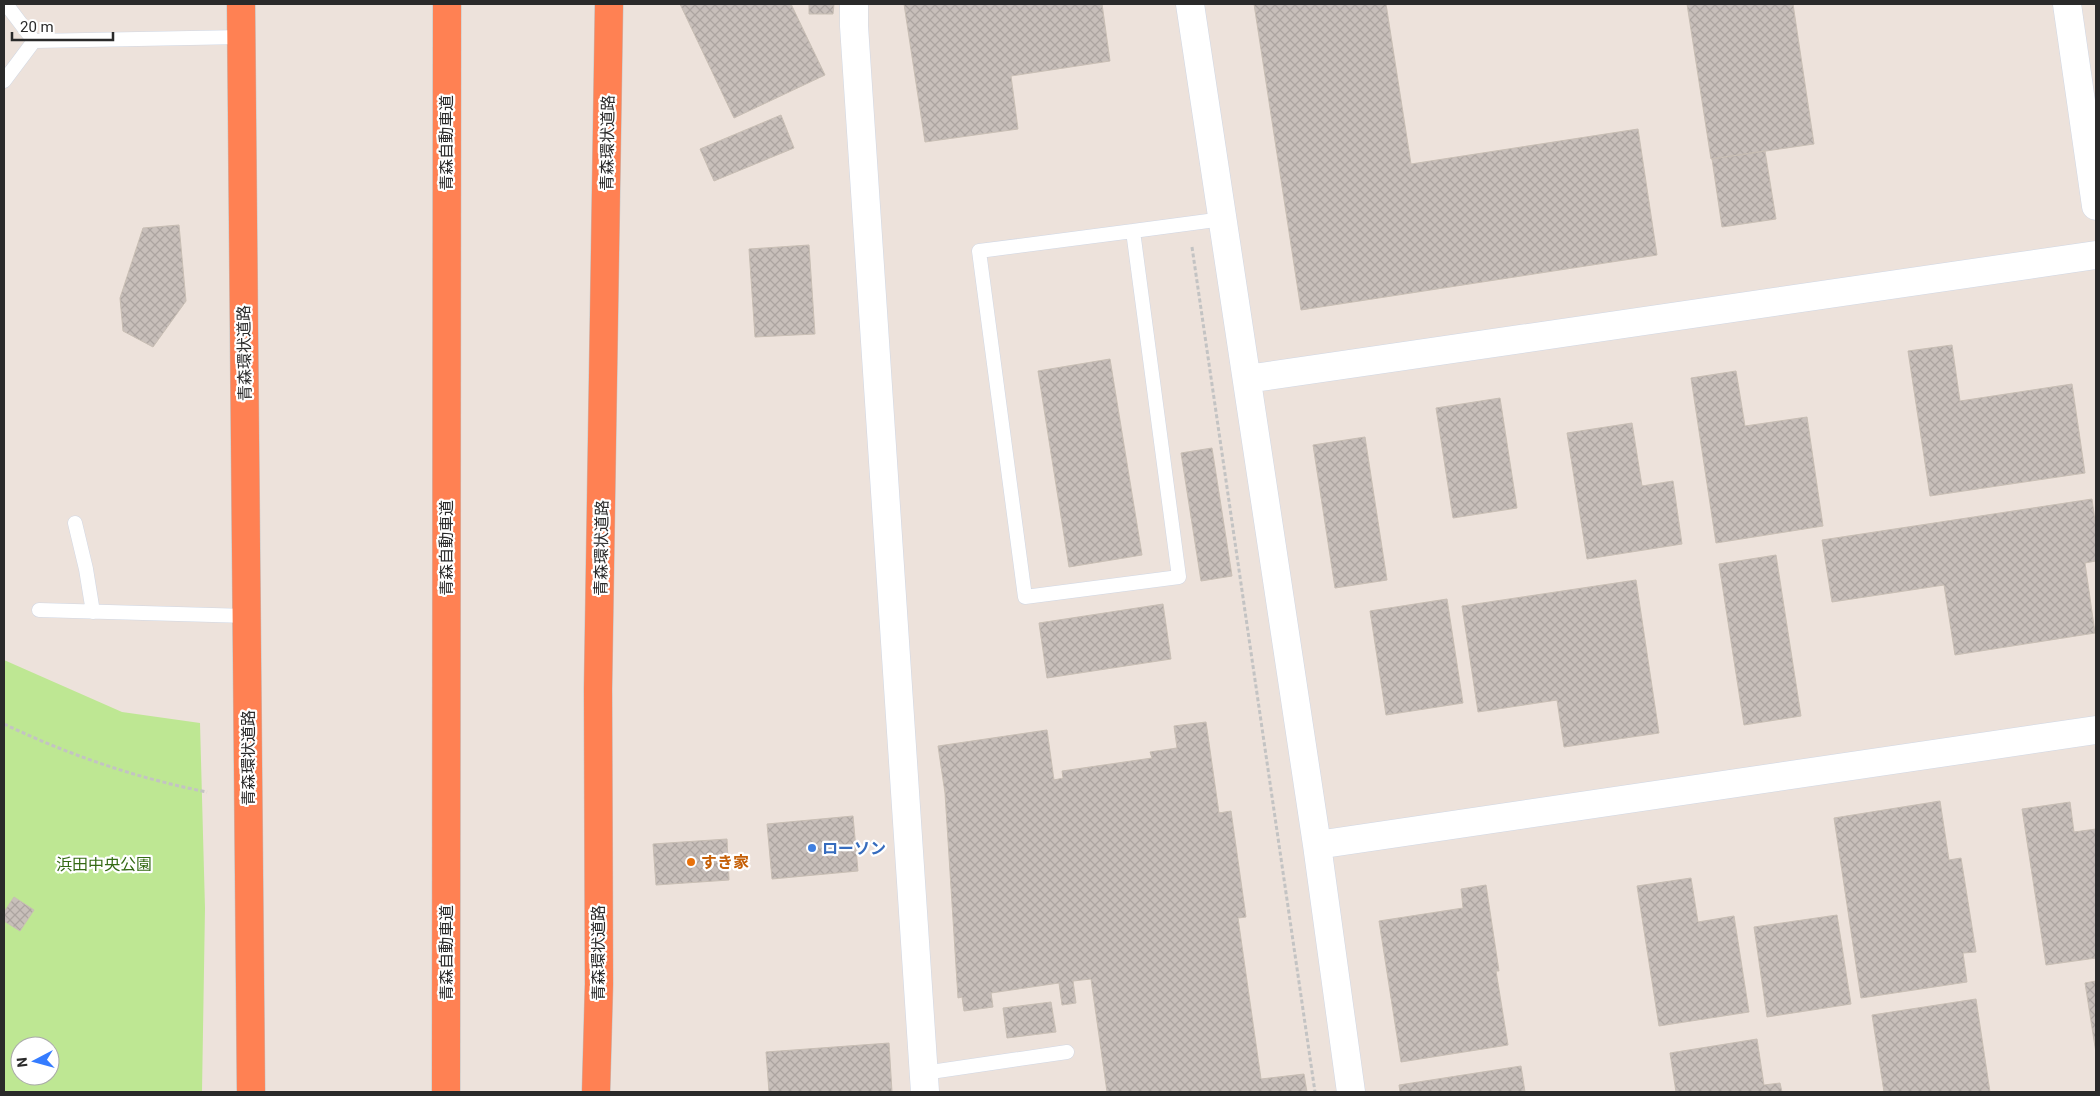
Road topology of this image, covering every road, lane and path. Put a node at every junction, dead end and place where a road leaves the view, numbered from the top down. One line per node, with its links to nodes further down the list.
1 (6, 4): 9 (lane)
2 (241, 4): 8 (highway, 青森環状道路)
3 (447, 4): 28 (highway, 青森自動車道)
4 (609, 4): 29 (highway, 青森環状道路)
5 (854, 4): 26 (street)
6 (1190, 4): 12 (street)
7 (2067, 4): 11 (street)
8 (242, 37): 9 (lane); 20 (highway, 青森環状道路)
9 (34, 41): 10 (lane)
10 (4, 81)
11 (2096, 206)
12 (1223, 219): 13 (lane); 16 (street)
13 (1189, 224): 14 (lane); 30 (path)
14 (1133, 231): 14 (lane)
15 (2096, 255): 16 (street)
16 (1247, 379): 24 (street)
17 (75, 523): 19 (lane)
18 (39, 610): 19 (lane)
19 (92, 612): 20 (lane)
20 (247, 616): 27 (highway, 青森環状道路)
21 (4, 724): 23 (path)
22 (2096, 730): 24 (street)
23 (207, 792)
24 (1317, 845): 31 (street)
25 (1068, 1052): 26 (lane)
26 (924, 1083)
27 (251, 1092)
28 (446, 1092)
29 (596, 1092)
30 (1315, 1092)
31 (1350, 1092)

